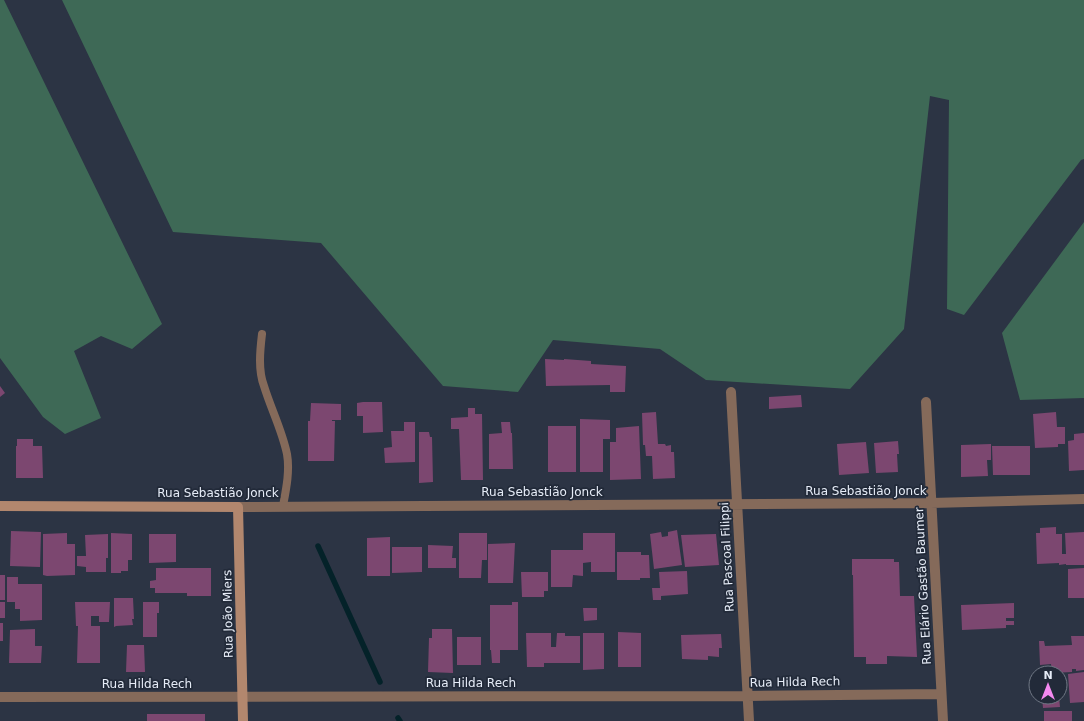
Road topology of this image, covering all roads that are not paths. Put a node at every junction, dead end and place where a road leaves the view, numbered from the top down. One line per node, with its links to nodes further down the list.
1 (262, 334): 8 (lane)
2 (731, 392): 6 (street, Rua Pascoal Filippi)
3 (926, 402): 5 (street, Rua Elário Gastão Baumer)
4 (1084, 499): 5 (street, Rua Sebastião Jonck)
5 (931, 503): 6 (street, Rua Sebastião Jonck); 10 (street, Rua Elário Gastão Baumer)
6 (737, 504): 8 (street, Rua Sebastião Jonck); 12 (street, Rua Pascoal Filippi)
7 (0, 506): 9 (street, Rua Sebastião Jonck)
8 (283, 506): 9 (street, Rua Sebastião Jonck)
9 (238, 507): 11 (street, Rua João Miers)
10 (942, 694): 12 (street, Rua Hilda Rech); 16 (street, Rua Elário Gastão Baumer)
11 (243, 696): 12 (street, Rua Hilda Rech); 13 (street, Rua Hilda Rech); 14 (street, Rua João Miers)
12 (747, 696): 15 (street, Rua Pascoal Filippi)
13 (0, 697)
14 (243, 721)
15 (749, 721)
16 (943, 721)

